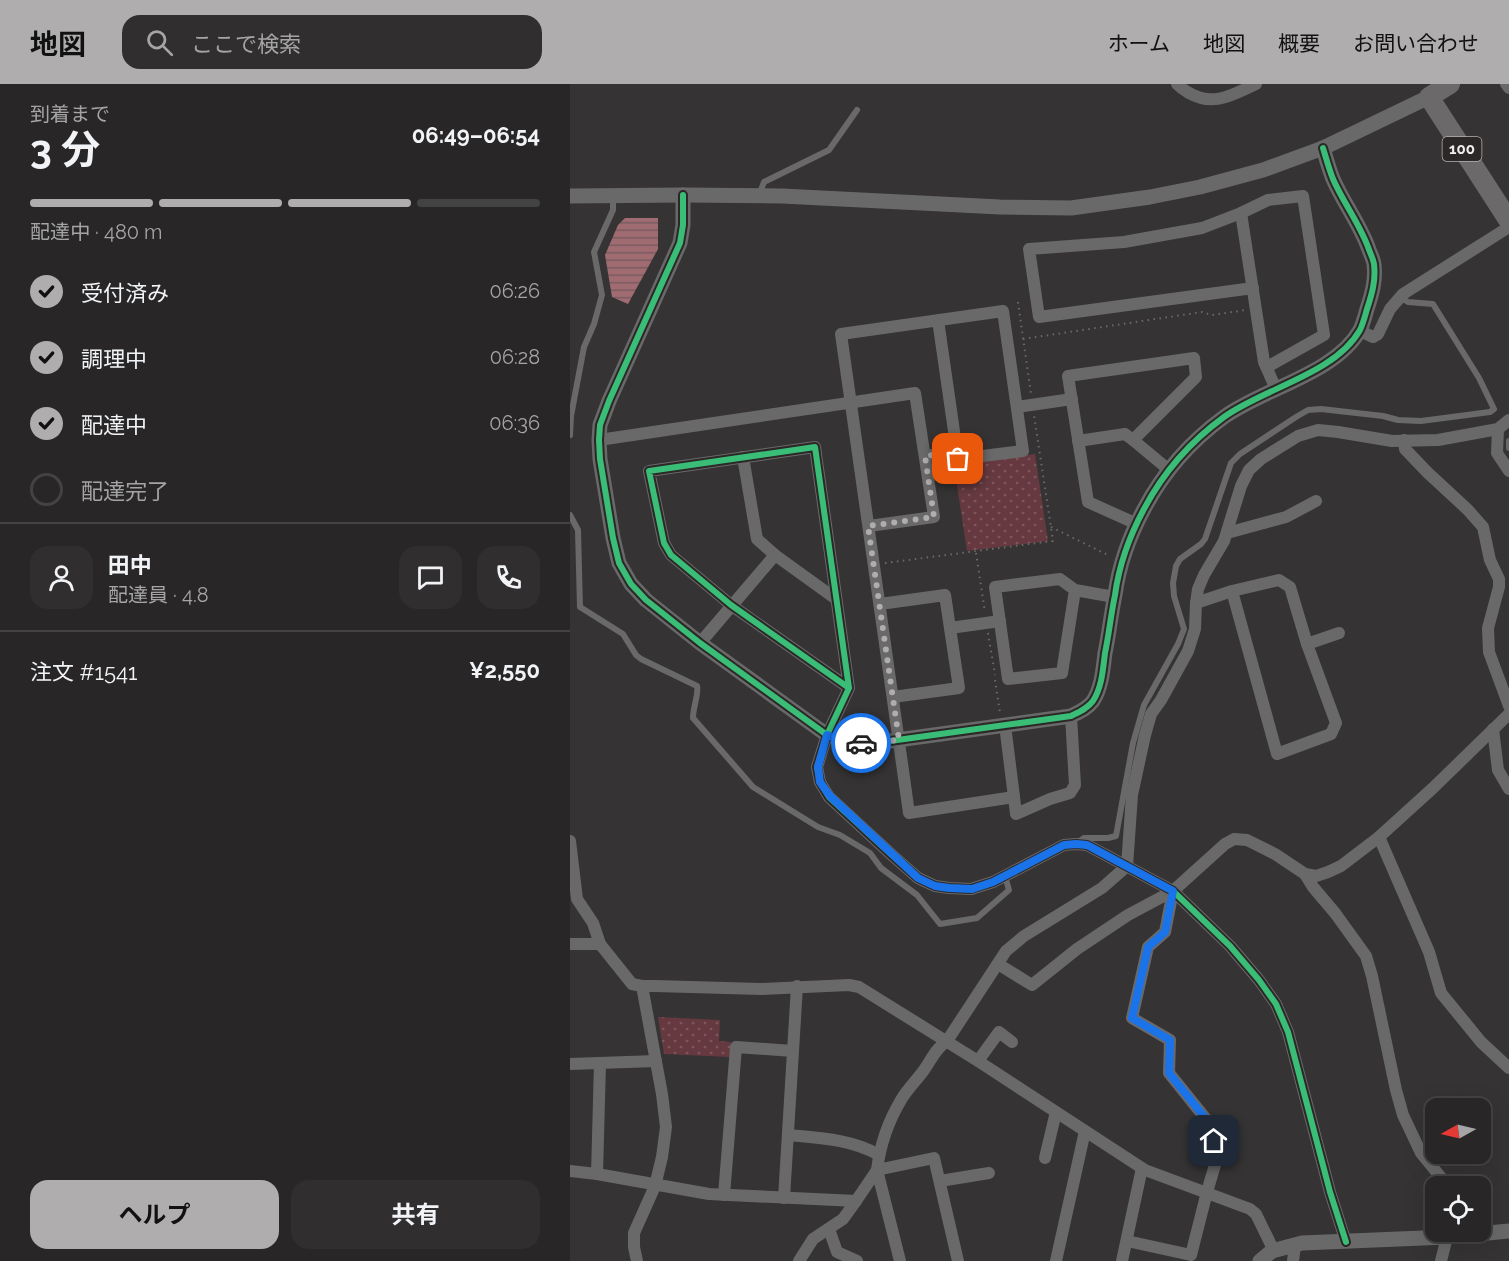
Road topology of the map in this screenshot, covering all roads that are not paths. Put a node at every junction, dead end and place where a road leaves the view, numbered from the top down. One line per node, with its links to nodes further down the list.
1 (1177, 84): 5 (street)
2 (1256, 84): 5 (street)
3 (1450, 84): 7 (main road)
4 (1506, 84): 6 (street)
5 (1242, 87)
6 (1509, 88)
7 (1426, 91): 9 (street); 15 (main road, 100)
8 (857, 110): 13 (lane)
9 (1323, 148): 13 (street); 20 (street)
10 (683, 195): 12 (street); 13 (street); 29 (street)
11 (570, 196): 12 (street)
12 (614, 196): 28 (lane)
13 (758, 196)
14 (1241, 213): 17 (street); 17 (street); 21 (street)
15 (1509, 221)
16 (1509, 227): 18 (street)
17 (1253, 288): 21 (street)
18 (1400, 297): 20 (street); 71 (lane)
19 (938, 320): 24 (street); 25 (street); 35 (street)
20 (1360, 331): 22 (street)
21 (1267, 367): 22 (street)
22 (1276, 389): 38 (street)
23 (1072, 399): 25 (street); 30 (street); 32 (street)
24 (851, 402): 29 (street); 36 (street); 43 (street)
25 (1017, 407): 35 (street)
26 (1509, 420): 27 (street)
27 (1498, 429): 31 (street); 39 (street)
28 (570, 435)
29 (599, 440): 56 (street)
30 (1133, 440): 32 (street); 38 (street)
31 (1404, 440): 44 (street); 60 (street)
32 (1078, 441): 42 (street)
33 (1509, 441): 34 (lane)
34 (1509, 448)
35 (957, 452): 36 (street)
36 (925, 456): 43 (street)
37 (743, 457): 45 (street); 49 (street); 52 (street)
38 (1169, 470): 42 (street)
39 (1509, 471)
40 (1316, 501): 44 (street)
41 (570, 515): 74 (lane)
42 (1137, 524): 48 (street)
43 (868, 526): 51 (street)
44 (1227, 533): 50 (street)
45 (775, 555): 49 (street); 52 (street)
46 (1075, 590): 48 (street); 53 (street); 53 (street)
47 (1232, 591): 50 (street); 57 (street); 57 (street)
48 (1114, 597): 62 (street)
49 (836, 599): 58 (street)
50 (1196, 603): 72 (street)
51 (880, 604): 54 (street); 59 (street)
52 (731, 605): 56 (street); 58 (street)
53 (999, 621): 54 (street)
54 (950, 628): 59 (street)
55 (1339, 633): 57 (street)
56 (700, 643): 65 (street)
57 (1307, 644)
58 (849, 688): 65 (street)
59 (893, 697): 66 (street)
60 (1509, 706)
61 (1509, 714): 64 (street)
62 (1071, 716): 63 (street); 68 (street)
63 (1005, 725): 66 (street); 68 (street)
64 (1493, 729): 67 (street); 69 (street)
65 (827, 735): 66 (street); 74 (street)
66 (899, 740): 68 (street)
67 (1509, 789)
68 (1014, 798)
69 (1379, 837): 73 (street); 88 (street)
70 (570, 841): 77 (street)
71 (1076, 844): 72 (street); 74 (street)
72 (1127, 866): 75 (street); 78 (street)
73 (1305, 873): 75 (street); 99 (street)
74 (1005, 876)
75 (1173, 891): 78 (street); 102 (street); 111 (street)
76 (570, 944): 77 (street)
77 (600, 944): 79 (street)
78 (998, 964): 81 (street)
79 (642, 986): 80 (street); 84 (street)
80 (797, 986): 81 (street); 83 (street)
81 (946, 1041): 85 (street); 92 (street)
82 (1012, 1042): 85 (street)
83 (793, 1052): 91 (street); 103 (street)
84 (656, 1061): 86 (street); 101 (street)
85 (978, 1061): 89 (street)
86 (600, 1063): 87 (street); 98 (street)
87 (570, 1064)
88 (1509, 1068)
89 (1056, 1112): 90 (street); 93 (street)
90 (1085, 1131): 94 (street); 120 (street)
91 (788, 1135): 92 (street); 104 (street)
92 (879, 1155): 95 (street)
93 (1046, 1158)
94 (1142, 1168): 102 (street); 110 (street)
95 (877, 1170): 100 (street); 105 (street); 118 (street)
96 (570, 1171): 98 (street)
97 (989, 1173): 100 (street)
98 (597, 1174): 101 (street)
99 (1440, 1176)
100 (939, 1181): 119 (street)
101 (655, 1186): 103 (street); 115 (street)
102 (1207, 1192): 110 (street); 114 (street)
103 (724, 1195): 104 (street)
104 (784, 1198): 105 (street)
105 (856, 1201): 106 (street)
106 (829, 1229): 116 (street); 117 (street)
107 (1491, 1230): 108 (street)
108 (1509, 1231)
109 (1425, 1238): 111 (street)
110 (1127, 1241): 121 (street)
111 (1346, 1242): 113 (street)
112 (1446, 1242): 124 (street)
113 (1295, 1245): 114 (street); 123 (street)
114 (1274, 1251): 122 (street)
115 (637, 1261)
116 (799, 1261)
117 (857, 1261)
118 (900, 1261)
119 (958, 1261)
120 (1056, 1261)
121 (1122, 1261)
122 (1260, 1261)
123 (1293, 1261)
124 (1441, 1261)

